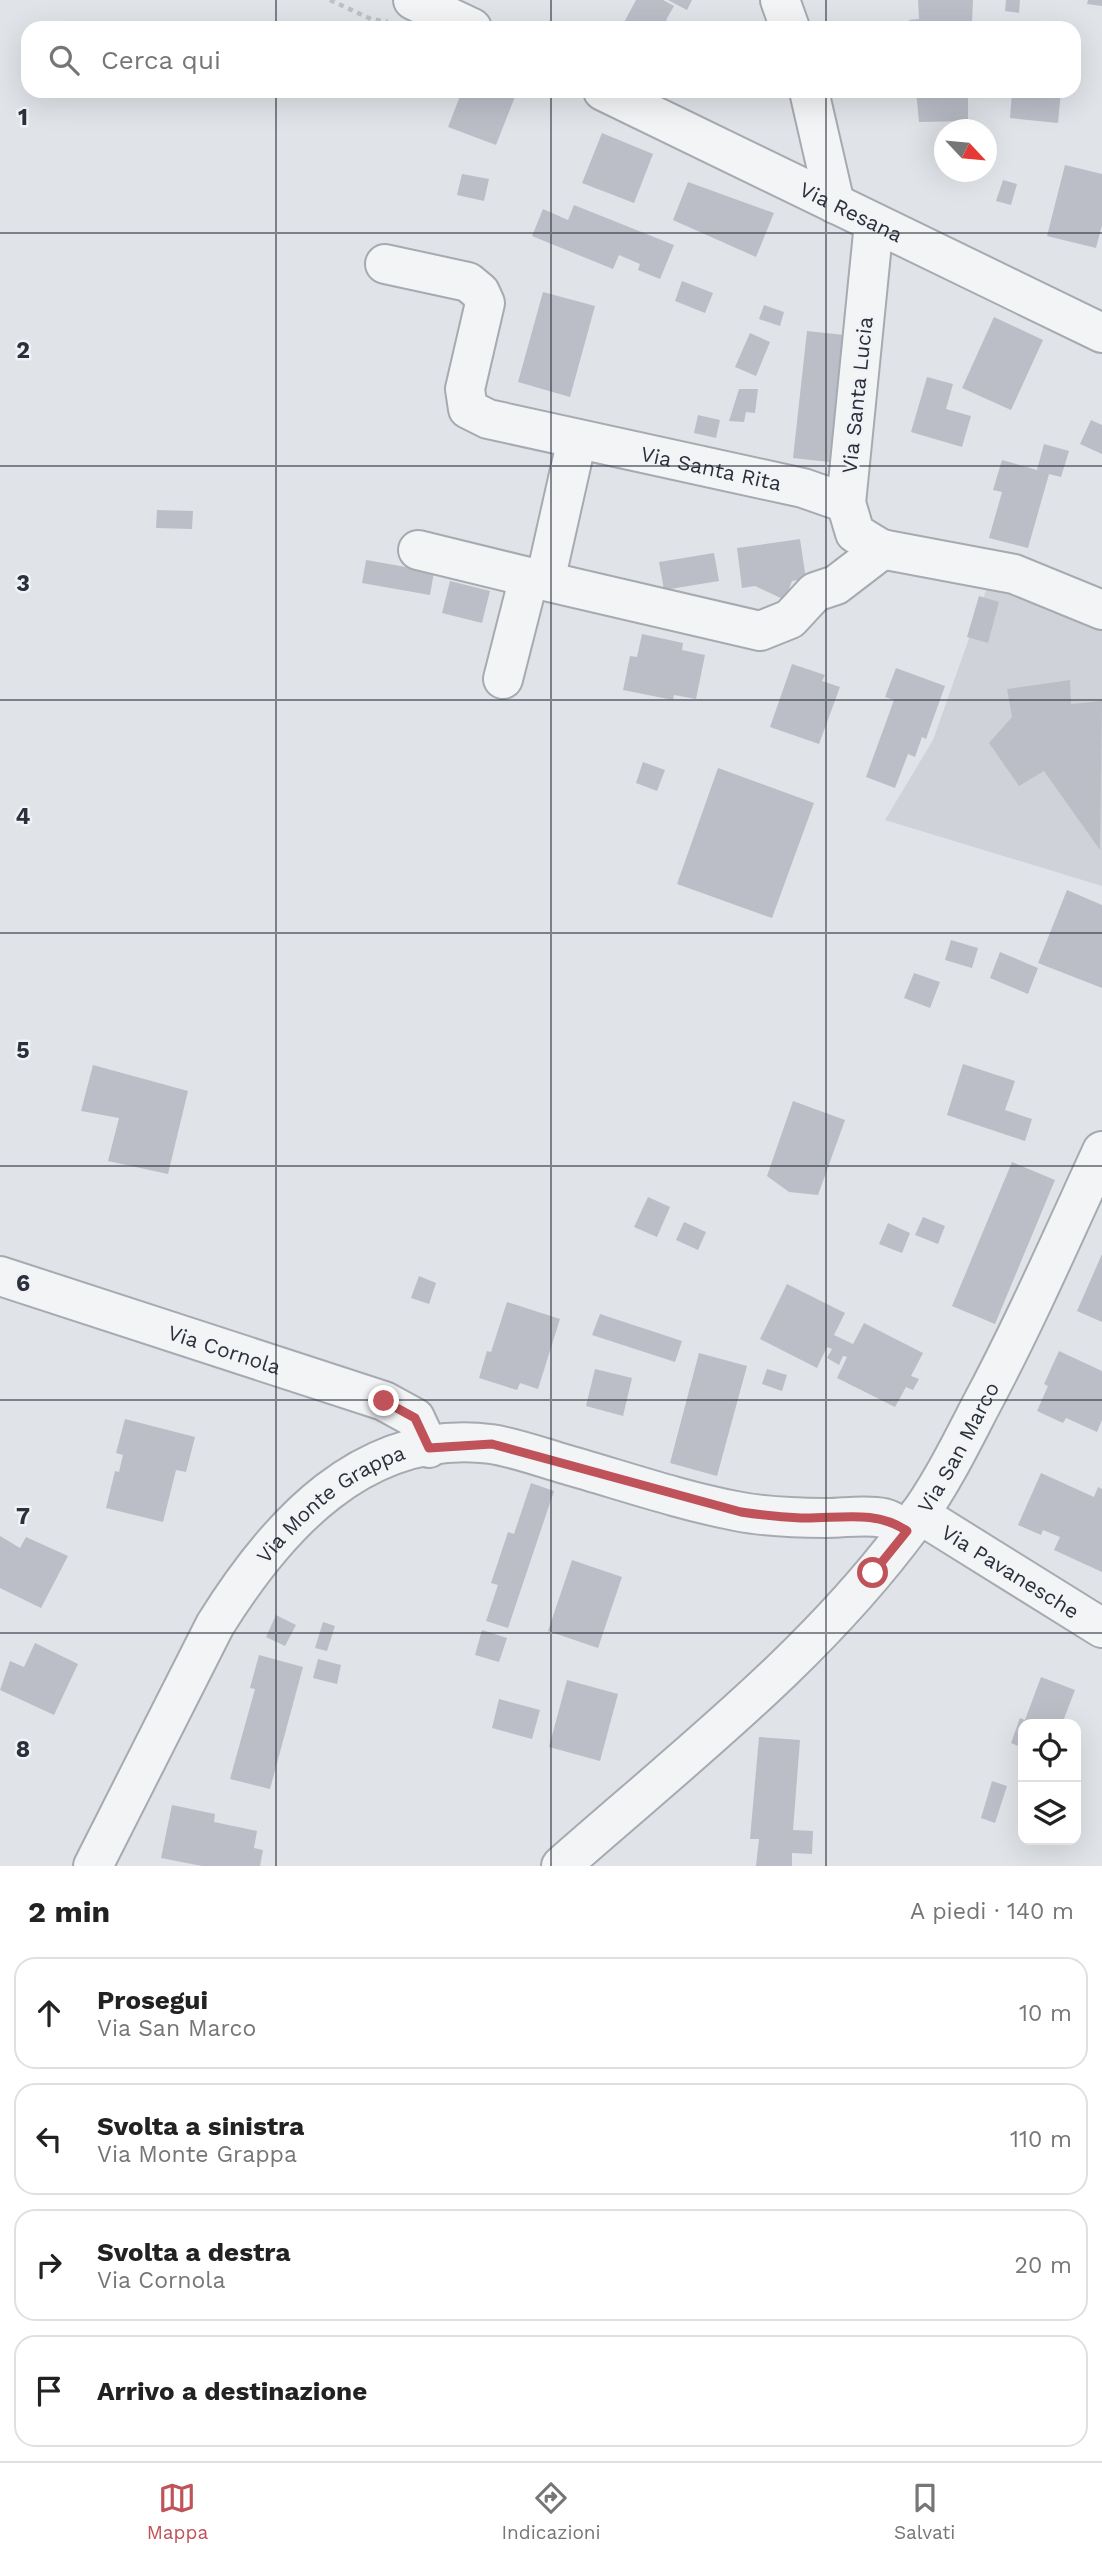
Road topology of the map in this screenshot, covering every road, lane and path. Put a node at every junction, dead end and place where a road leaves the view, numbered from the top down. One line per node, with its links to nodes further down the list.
1 (330, 0): 3 (path)
2 (780, 0): 5 (street)
3 (403, 11): 4 (street)
4 (444, 21)
5 (788, 21)
6 (617, 98): 8 (street, Via Resana)
7 (810, 98): 8 (street)
8 (835, 204): 9 (street, Via Resana)
9 (874, 223): 11 (street, Via Resana); 13 (street, Via Santa Lucia)
10 (385, 264): 12 (street, Via Santa Rita)
11 (1102, 333)
12 (576, 439): 13 (street, Via Santa Rita); 16 (street)
13 (846, 503): 14 (street, Via Santa Lucia)
14 (883, 549): 16 (street); 17 (street, Via Santa Lucia)
15 (418, 550): 16 (street)
16 (537, 579): 18 (street)
17 (1102, 610)
18 (503, 679)
19 (1102, 1151): 22 (street, Via San Marco)
20 (0, 1276): 21 (street, Via Cornola)
21 (429, 1448): 22 (street, Via Monte Grappa); 24 (street, Via Monte Grappa)
22 (913, 1522): 23 (street, Via Pavanesche); 25 (street, Via San Marco)
23 (1102, 1628)
24 (93, 1866)
25 (561, 1866)

